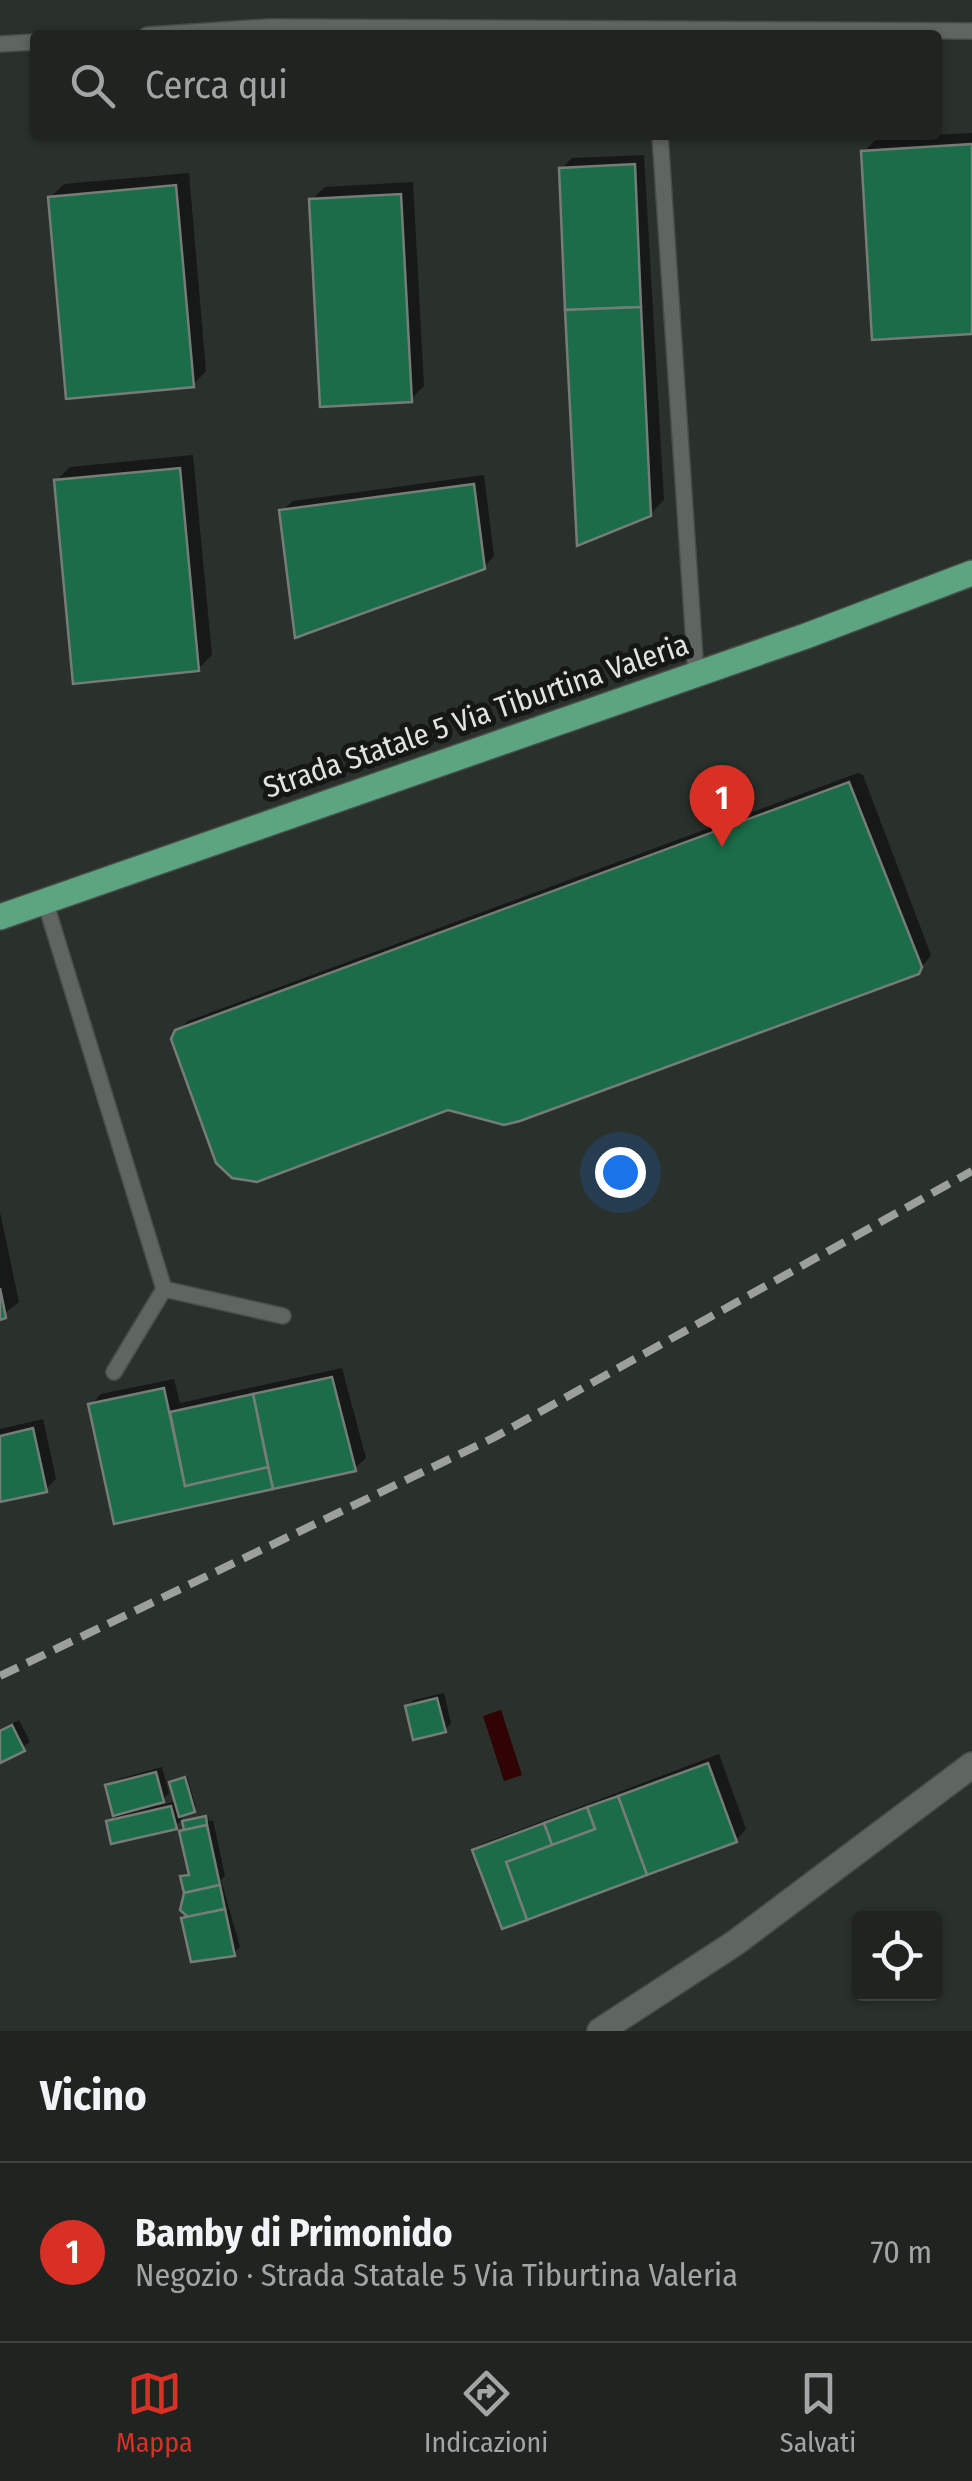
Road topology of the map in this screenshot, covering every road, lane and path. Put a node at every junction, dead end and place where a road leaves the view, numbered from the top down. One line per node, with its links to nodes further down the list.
1 (223, 30): 2 (lane)
2 (558, 30)
3 (942, 31): 4 (lane)
4 (972, 31)
5 (30, 42): 6 (lane)
6 (0, 44)
7 (660, 140): 9 (lane)
8 (972, 572): 9 (main road, Strada Statale 5 Via Tiburtina Valeria)
9 (696, 674): 10 (main road, Strada Statale 5 Via Tiburtina Valeria)
10 (45, 901): 11 (main road, Strada Statale 5 Via Tiburtina Valeria); 12 (lane)
11 (0, 917)
12 (164, 1289): 13 (lane); 14 (lane)
13 (283, 1316)
14 (114, 1372)
15 (972, 1765): 16 (street)
16 (600, 2031)

